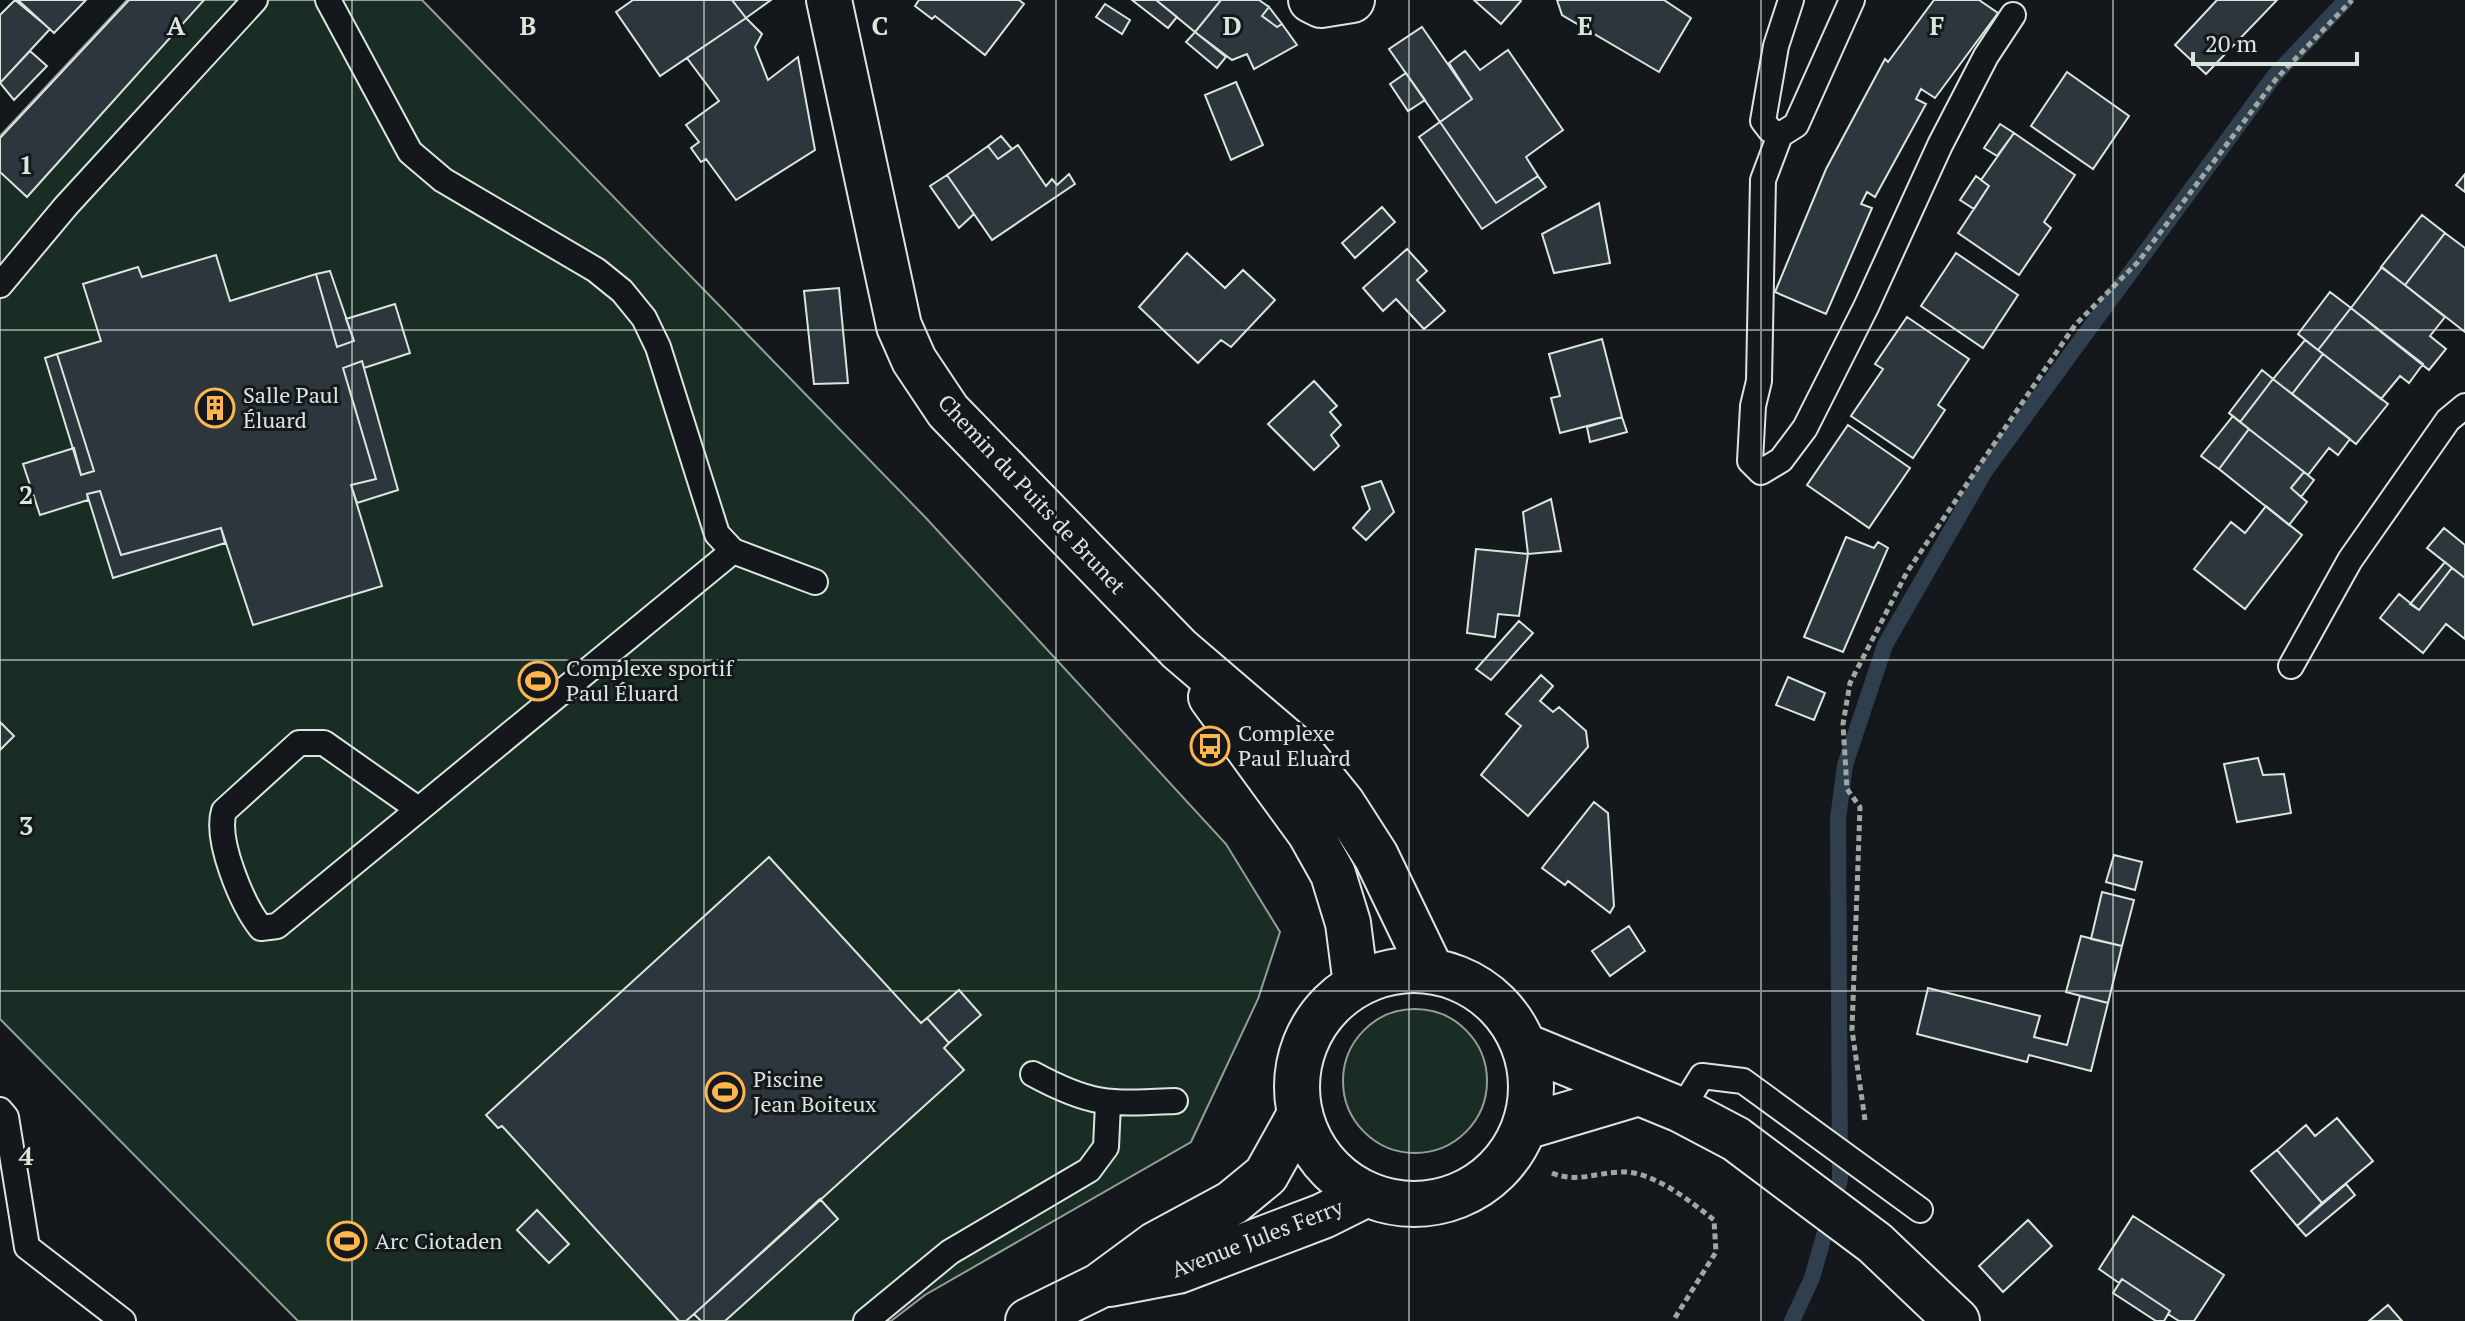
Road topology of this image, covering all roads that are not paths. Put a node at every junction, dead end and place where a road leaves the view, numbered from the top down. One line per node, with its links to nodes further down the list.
1 (255, 0): 10 (lane)
2 (328, 0): 12 (lane)
3 (829, 0): 14 (street, Chemin du Puits de Brunet)
4 (1311, 0): 5 (street)
5 (1352, 0)
6 (1791, 0): 9 (lane)
7 (1852, 0): 9 (lane)
8 (2013, 15): 9 (lane)
9 (1780, 135)
10 (0, 285)
11 (2465, 406): 15 (lane)
12 (733, 551): 13 (lane); 16 (lane)
13 (815, 582)
14 (1179, 649): 17 (street, Chemin du Puits de Brunet); 18 (street, Chemin du Puits de Brunet)
15 (2291, 666)
16 (418, 809): 16 (lane)
17 (1431, 970): 18 (street); 19 (street)
18 (1356, 985): 26 (street)
19 (1525, 1046): 21 (street); 27 (street)
20 (1033, 1074): 23 (lane)
21 (1639, 1093): 25 (street); 27 (street)
22 (1175, 1101): 23 (lane)
23 (1108, 1104): 33 (lane)
24 (0, 1110): 32 (lane)
25 (1681, 1110): 29 (lane); 30 (street)
26 (1300, 1114): 28 (street); 31 (street, Avenue Jules Ferry)
27 (1518, 1142): 28 (street)
28 (1365, 1195): 31 (street, Avenue Jules Ferry)
29 (1920, 1210)
30 (1891, 1256): 35 (street); 36 (street)
31 (1099, 1286): 34 (street, Avenue Jules Ferry)
32 (123, 1321)
33 (866, 1321)
34 (1028, 1321)
35 (1957, 1321)
36 (1986, 1321)

